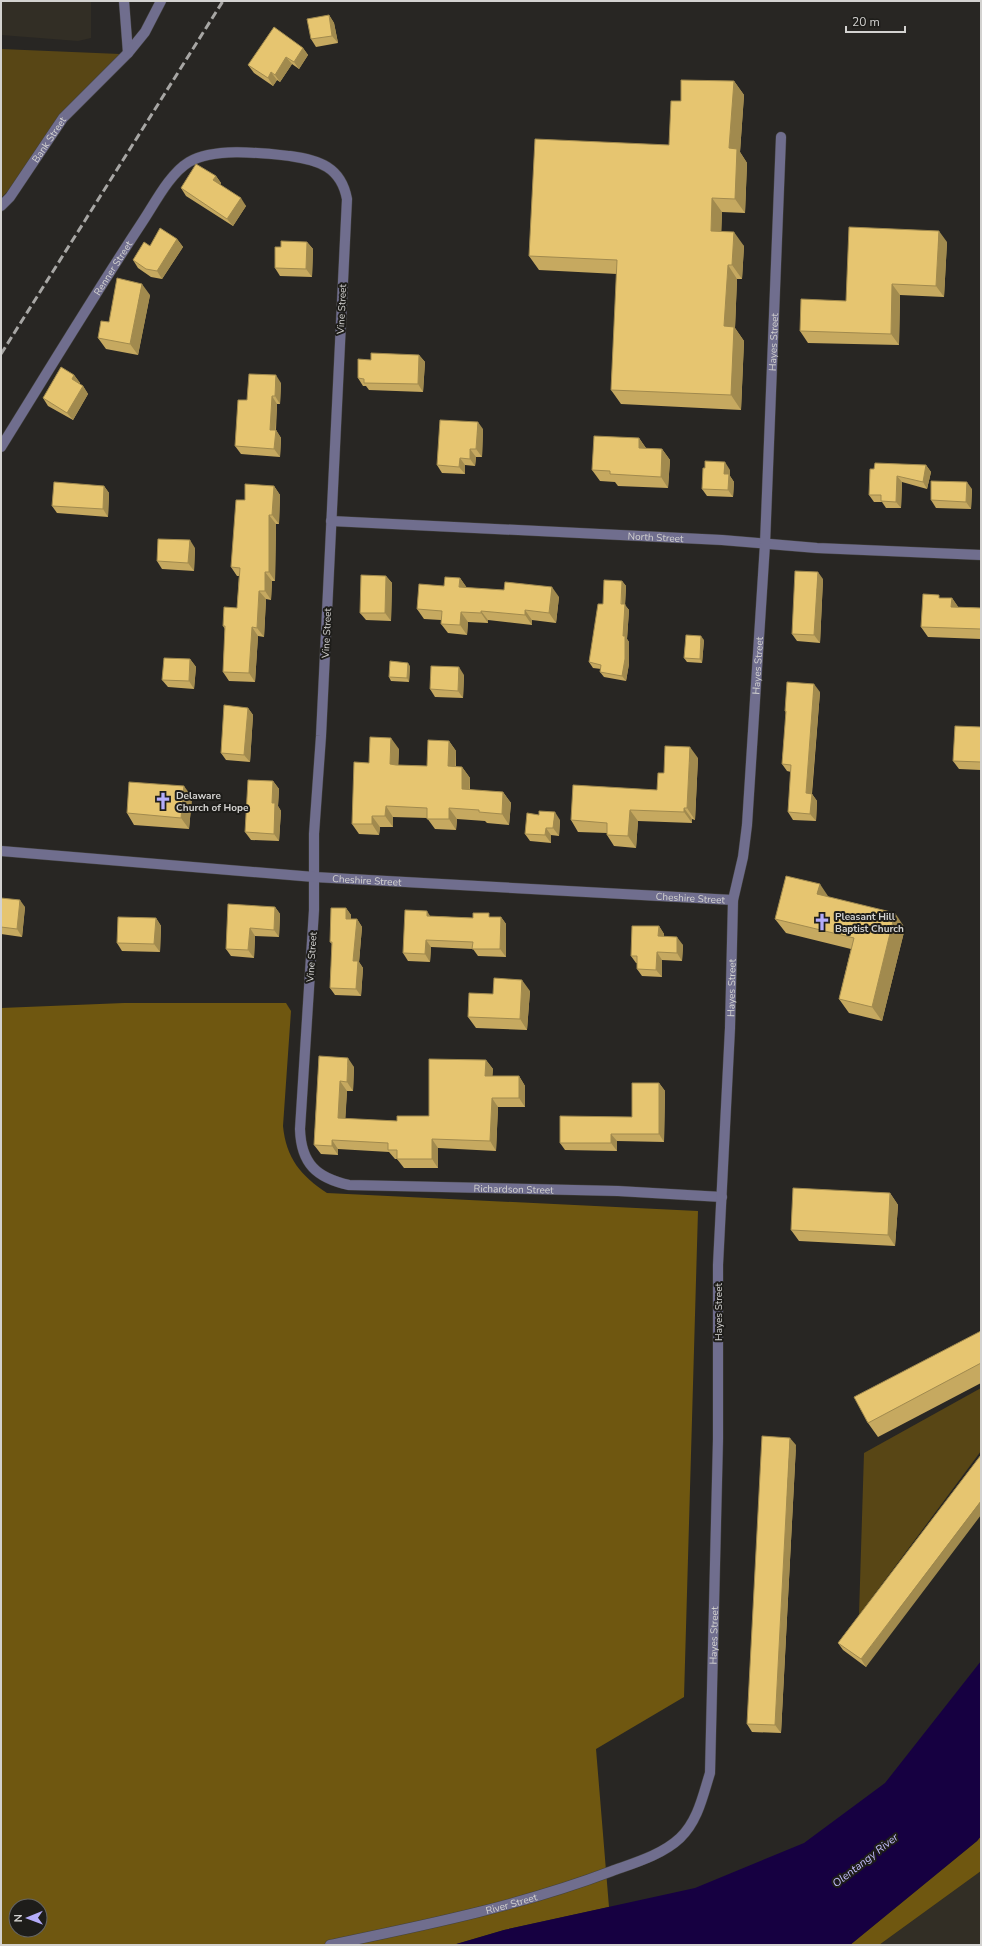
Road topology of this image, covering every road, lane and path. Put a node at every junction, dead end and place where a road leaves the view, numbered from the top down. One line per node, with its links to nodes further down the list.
1 (124, 1): 3 (street)
2 (161, 1): 3 (street, Bank Street)
3 (128, 53): 6 (street, Bank Street)
4 (781, 137): 9 (street, Hayes Street)
5 (268, 154): 7 (street, Renner Street); 8 (street, Vine Street)
6 (1, 206)
7 (1, 447)
8 (331, 521): 9 (street, North Street); 12 (street, Vine Street)
9 (765, 544): 10 (street, North Street); 13 (street, Hayes Street)
10 (981, 555)
11 (1, 851): 12 (street, Cheshire Street)
12 (314, 877): 13 (street, Cheshire Street); 14 (street, Vine Street)
13 (733, 900): 15 (street, Hayes Street)
14 (311, 1166): 15 (street, Richardson Street)
15 (722, 1197): 16 (street, Hayes Street)
16 (683, 1834): 17 (street, River Street)
17 (330, 1945)

